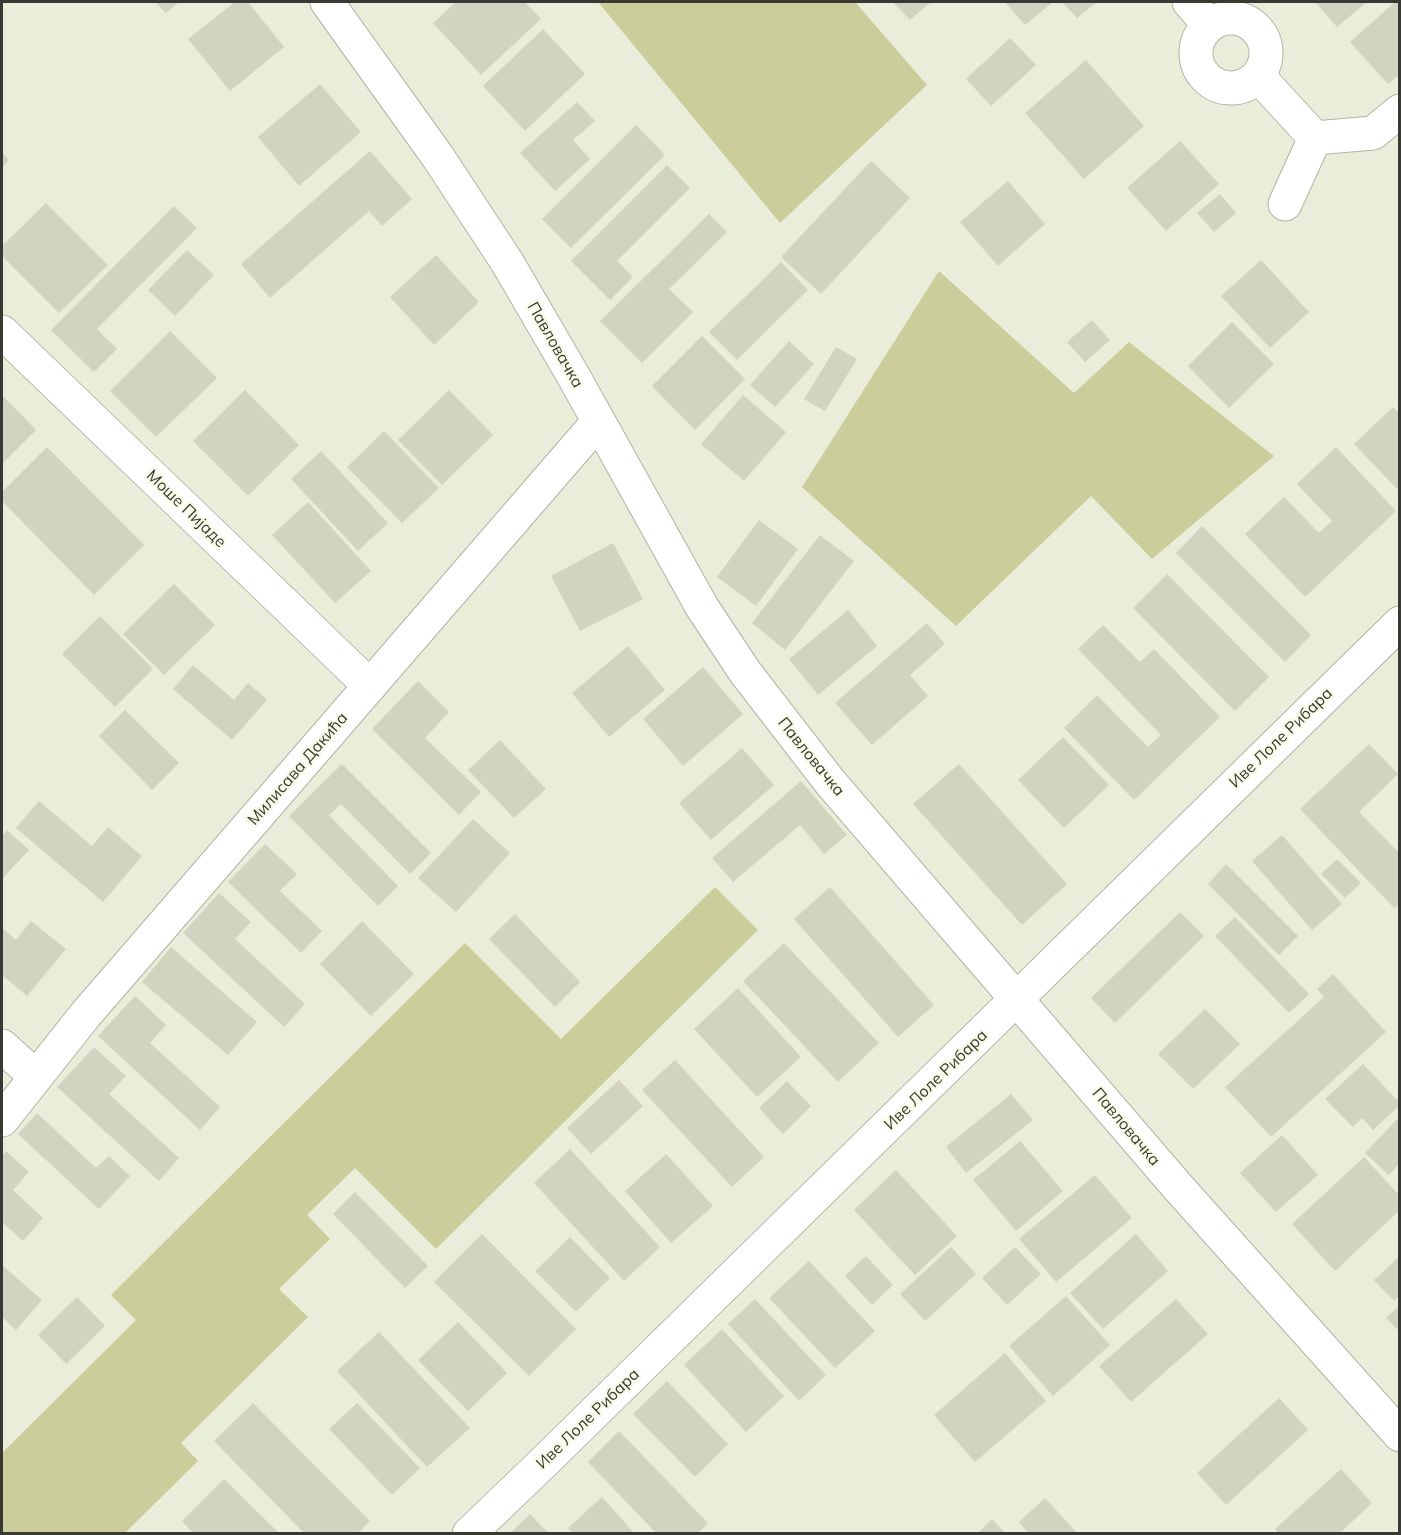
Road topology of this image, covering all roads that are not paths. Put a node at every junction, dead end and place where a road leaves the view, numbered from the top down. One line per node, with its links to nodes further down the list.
1 (327, 2): 8 (street, Павловачка)
2 (1199, 13): 3 (street); 3 (street)
3 (1258, 76): 5 (street)
4 (1400, 111): 5 (street)
5 (1315, 138): 6 (street)
6 (1286, 204)
7 (2, 332): 10 (street, Моше Пијаде)
8 (598, 422): 10 (street, Милисава Дакића); 11 (street, Павловачка)
9 (1400, 623): 11 (street, Иве Лоле Рибара)
10 (370, 686): 13 (street, Милисава Дакића)
11 (1018, 1000): 15 (street, Павловачка); 16 (street, Иве Лоле Рибара)
12 (2, 1046): 13 (street)
13 (35, 1076): 14 (street, Милисава Дакића)
14 (2, 1120)
15 (1400, 1435)
16 (469, 1533)

